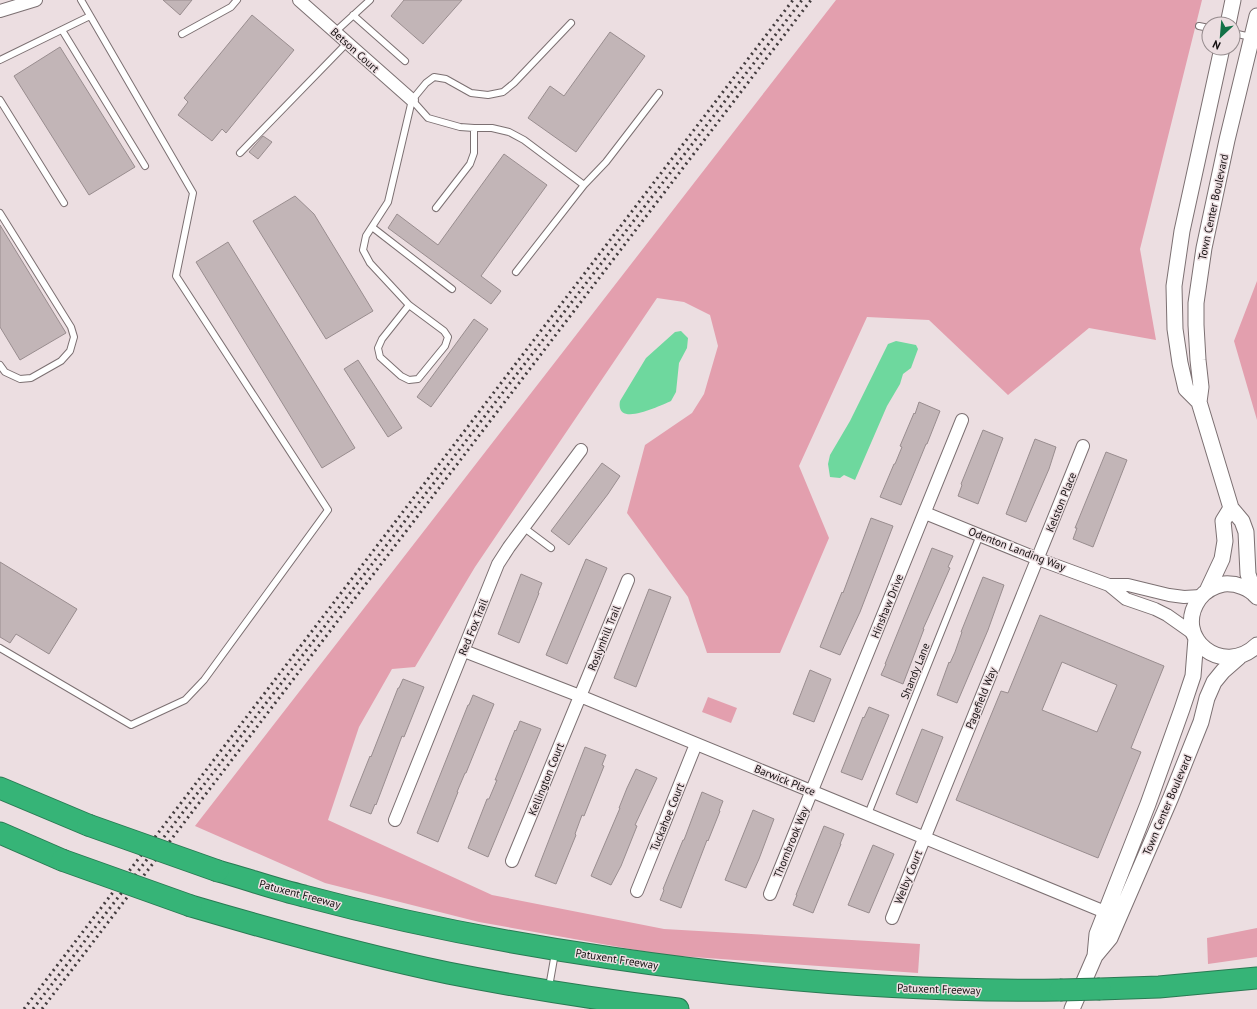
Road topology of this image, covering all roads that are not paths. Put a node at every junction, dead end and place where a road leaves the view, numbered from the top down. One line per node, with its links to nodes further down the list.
1 (36, 0): 7 (street)
2 (81, 0): 9 (lane)
3 (237, 0): 15 (lane)
4 (299, 0): 14 (street, Betson Court)
5 (370, 0): 8 (lane)
6 (1233, 0): 10 (street)
7 (0, 11)
8 (353, 15): 14 (lane); 21 (lane)
9 (90, 16): 13 (lane); 53 (lane)
10 (1230, 16)
11 (1257, 16): 17 (street, Town Center Boulevard)
12 (571, 23): 24 (lane)
13 (62, 30): 20 (lane); 27 (lane)
14 (335, 32): 18 (street, Betson Court)
15 (182, 34)
16 (1241, 35): 17 (lane)
17 (1254, 38): 37 (street, Town Center Boulevard)
18 (347, 43): 24 (street, Betson Court); 26 (lane)
19 (1220, 56): 37 (street, Town Center Boulevard)
20 (0, 60)
21 (405, 61)
22 (659, 93): 28 (lane)
23 (0, 100): 29 (lane)
24 (412, 100): 25 (lane); 32 (lane)
25 (474, 128): 28 (lane); 30 (lane)
26 (240, 153)
27 (145, 166)
28 (584, 185): 33 (lane)
29 (64, 203)
30 (436, 208)
31 (0, 213): 36 (lane)
32 (372, 227): 34 (lane); 35 (lane)
33 (516, 272)
34 (452, 289)
35 (409, 306): 35 (lane)
36 (0, 365)
37 (1199, 402): 41 (street, Town Center Boulevard)
38 (962, 420): 42 (street, Hinshaw Drive)
39 (1083, 446): 46 (street, Kelston Place)
40 (581, 450): 43 (street, Red Fox Trail)
41 (1231, 508): 49 (street, Town Center Boulevard); 50 (street, Town Center Boulevard)
42 (925, 513): 44 (street, Odenton Landing Way); 60 (street, Hinshaw Drive)
43 (523, 527): 45 (lane); 54 (street, Red Fox Trail)
44 (980, 535): 46 (street, Odenton Landing Way); 61 (lane, Shandy Lane)
45 (551, 548)
46 (1038, 559): 48 (street, Odenton Landing Way); 65 (street, Pagefield Way)
47 (628, 580): 56 (street, Roslynhill Trail)
48 (1109, 585): 49 (street, Odenton Landing Way); 51 (street, Odenton Landing Way)
49 (1204, 594): 50 (street, Town Center Boulevard); 51 (street, Town Center Boulevard)
50 (1256, 596)
51 (1195, 636): 55 (street); 69 (street, Town Center Boulevard)
52 (1257, 645): 55 (street, Town Center Boulevard)
53 (0, 648)
54 (464, 651): 56 (street, Barwick Place); 62 (street, Red Fox Trail)
55 (1239, 657): 72 (street, Town Center Boulevard)
56 (580, 696): 57 (street, Barwick Place); 66 (street, Kellington Court)
57 (696, 744): 60 (street, Barwick Place); 67 (street, Tuckahoe Court)
58 (0, 777): 63 (highway)
59 (0, 788): 63 (highway, Patuxent Freeway)
60 (813, 791): 61 (street, Barwick Place); 68 (street, Thornbrook Way)
61 (868, 814): 65 (street, Barwick Place)
62 (395, 820)
63 (81, 822): 71 (highway, Patuxent Freeway, bridge)
64 (5, 836): 74 (highway, bridge)
65 (924, 837): 69 (street, Barwick Place); 70 (street, Welby Court)
66 (512, 861)
67 (637, 891)
68 (770, 894)
69 (1105, 912): 72 (street, Town Center Boulevard)
70 (892, 918)
71 (556, 950): 73 (highway, Patuxent Freeway, bridge); 74 (lane)
72 (1094, 956): 76 (street, Town Center Boulevard)
73 (1257, 978)
74 (549, 991): 75 (highway)
75 (678, 1009)
76 (1072, 1009)

